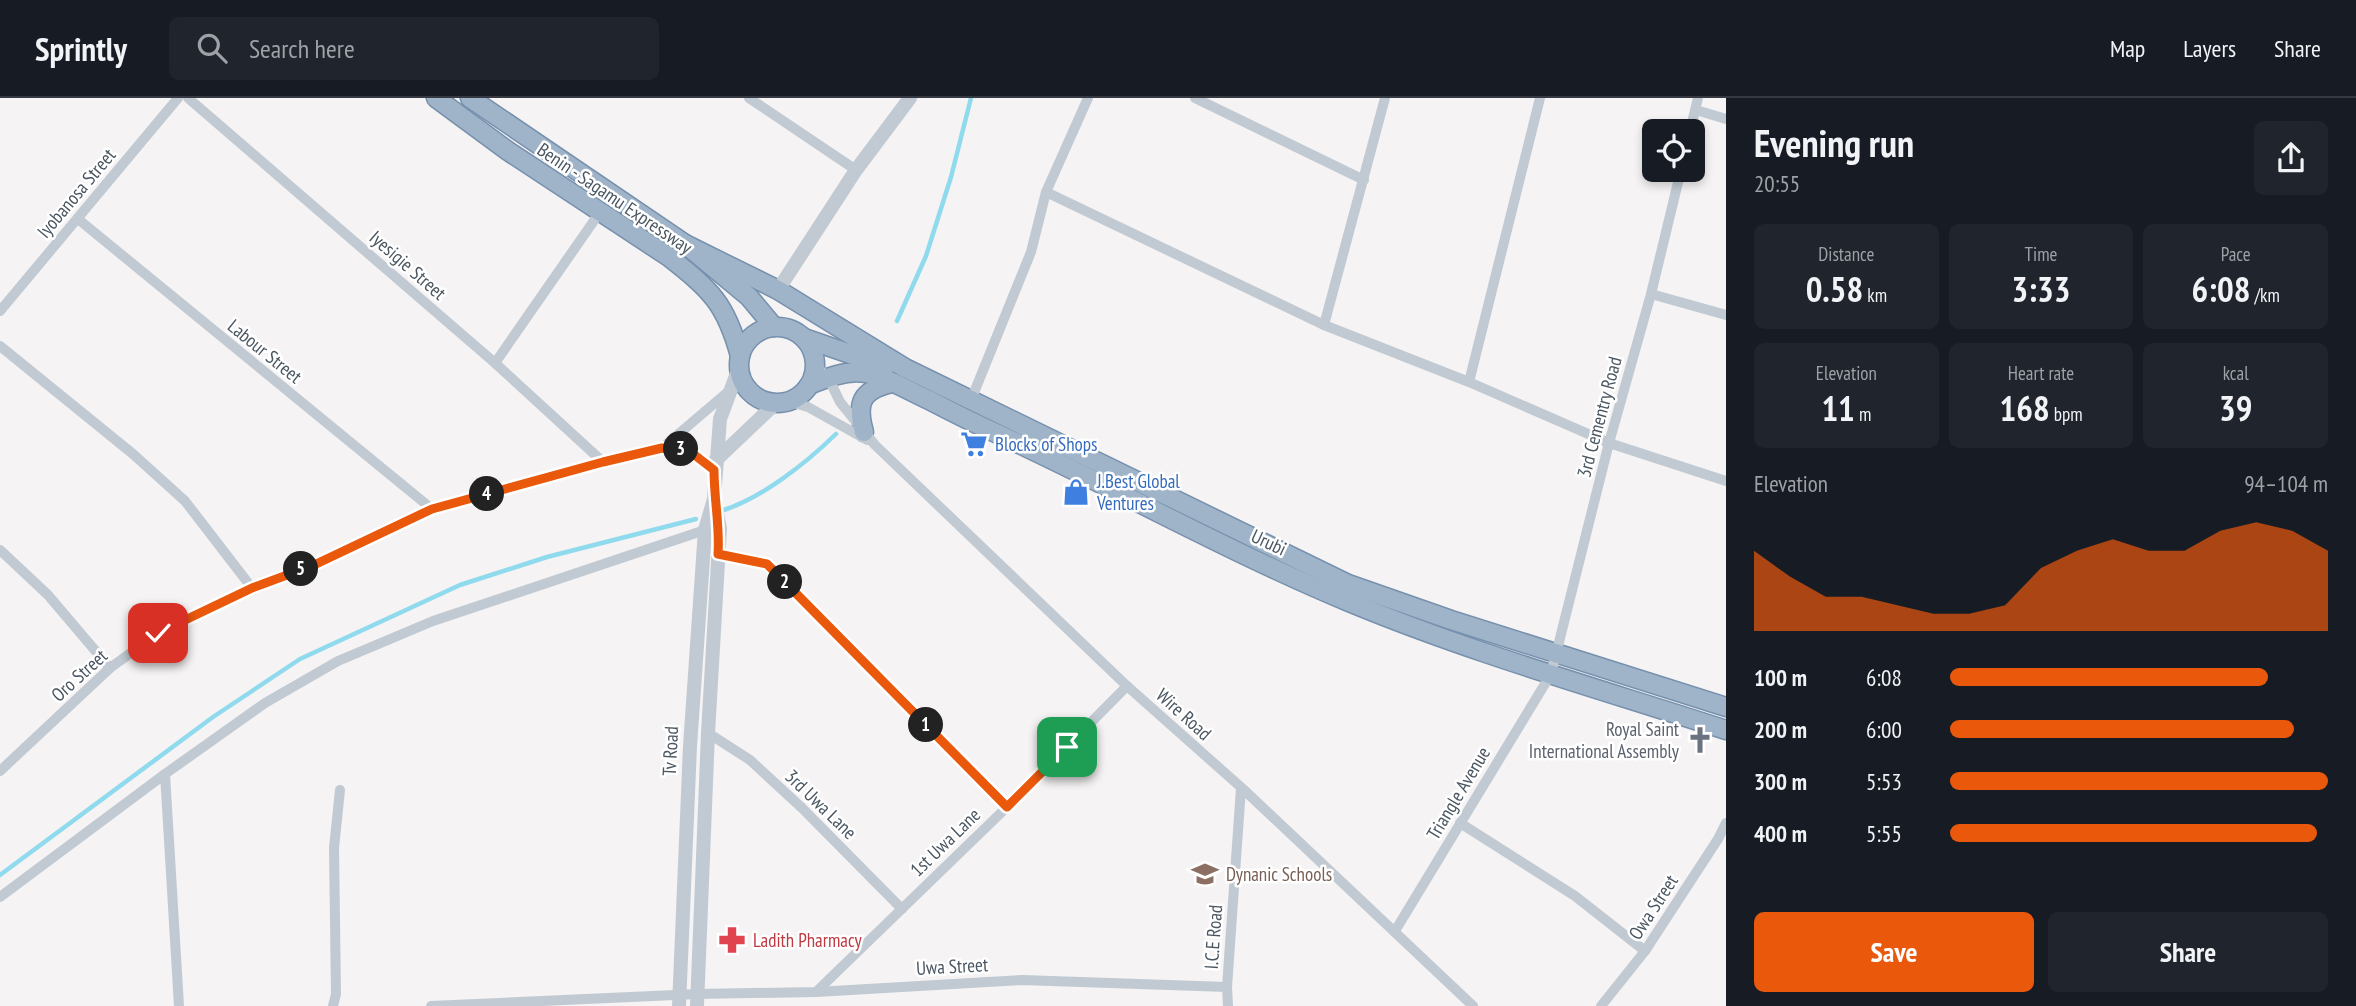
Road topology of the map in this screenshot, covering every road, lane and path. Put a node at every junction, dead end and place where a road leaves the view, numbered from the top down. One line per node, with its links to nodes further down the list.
1 (178, 98): 20 (street, Iyobanosa Street)
2 (188, 98): 31 (street, Iyesigie Street)
3 (436, 98): 19 (highway, Benin - Sagamu Expressway)
4 (470, 98): 21 (highway)
5 (749, 98): 15 (street)
6 (910, 98): 15 (street)
7 (1088, 98): 18 (street)
8 (1195, 98): 16 (street)
9 (1385, 98): 16 (street)
10 (1540, 98): 34 (street)
11 (1698, 98): 12 (street)
12 (1696, 110): 13 (street); 14 (street)
13 (1693, 119)
14 (1726, 119)
15 (856, 170): 22 (street)
16 (1364, 180): 26 (street)
17 (1678, 182): 23 (street, 3rd Cementry Road)
18 (1046, 192): 26 (street); 37 (street)
19 (600, 212): 30 (highway, Benin - Sagamu Expressway); 31 (street)
20 (78, 219): 24 (street, Iyobanosa Street); 46 (street, Labour Street)
21 (685, 244): 22 (highway); 27 (highway)
22 (778, 290): 32 (highway)
23 (1651, 294): 25 (street); 40 (street, 3rd Cementry Road)
24 (0, 311)
25 (1726, 315)
26 (1324, 326): 34 (street)
27 (774, 327): 28 (highway); 30 (highway)
28 (804, 338): 32 (highway); 33 (highway)
29 (0, 346): 50 (street)
30 (740, 362): 36 (street, Tv Road); 38 (highway)
31 (495, 363): 42 (street, Iyesigie Street)
32 (905, 368): 37 (highway, Urubi)
33 (821, 372): 35 (highway, Urubi); 38 (highway, Urubi); 39 (street, Wire Road)
34 (1469, 382): 40 (street)
35 (892, 383): 39 (highway); 53 (highway, Urubi)
36 (729, 391): 41 (street, Oro Street); 43 (street, Tv Road)
37 (971, 400): 51 (highway, Urubi)
38 (782, 402): 39 (street, Wire Road); 43 (street)
39 (870, 439): 54 (street, Wire Road)
40 (1609, 443): 44 (street); 51 (street, 3rd Cementry Road)
41 (662, 448): 42 (street, Oro Street); 43 (street, Oro Street)
42 (603, 462): 46 (street, Oro Street)
43 (715, 465): 45 (street, Tv Road)
44 (1726, 481)
45 (714, 499): 47 (street, Tv Road); 49 (street, Tv Road)
46 (432, 509): 50 (street, Oro Street)
47 (705, 530): 59 (street); 72 (street, Tv Road)
48 (1, 553): 52 (street)
49 (718, 554): 57 (street, Tv Road); 62 (street)
50 (252, 588): 52 (street, Oro Street)
51 (1558, 654): 53 (street, 3rd Cementry Road); 55 (highway, Urubi)
52 (110, 668): 58 (street, Oro Street)
53 (1551, 674): 56 (highway, Urubi); 63 (street, Triangle Avenue)
54 (1127, 686): 60 (street, Wire Road); 62 (street, 1st Uwa Lane)
55 (1726, 707)
56 (1726, 730)
57 (708, 733): 66 (street, 3rd Uwa Lane); 71 (street, Tv Road)
58 (0, 771)
59 (165, 774): 65 (street); 73 (street)
60 (1241, 788): 67 (street, Wire Road); 69 (street, I.C.E Road)
61 (340, 790): 74 (street)
62 (1007, 807): 66 (street, 1st Uwa Lane)
63 (1460, 823): 67 (street, Triangle Avenue); 68 (street)
64 (1726, 823): 68 (street, Owa Street)
65 (0, 897)
66 (902, 909): 70 (street, 1st Uwa Lane)
67 (1395, 931): 77 (street, Wire Road)
68 (1645, 951): 78 (street, Owa Street)
69 (1227, 987): 70 (street, Uwa Street); 76 (street, I.C.E Road)
70 (816, 992): 71 (street, Uwa Street)
71 (697, 1000): 72 (street, Uwa Street)
72 (679, 1001): 75 (street, Uwa Street)
73 (179, 1006)
74 (334, 1006)
75 (431, 1006)
76 (1228, 1006)
77 (1473, 1006)
78 (1601, 1006)

